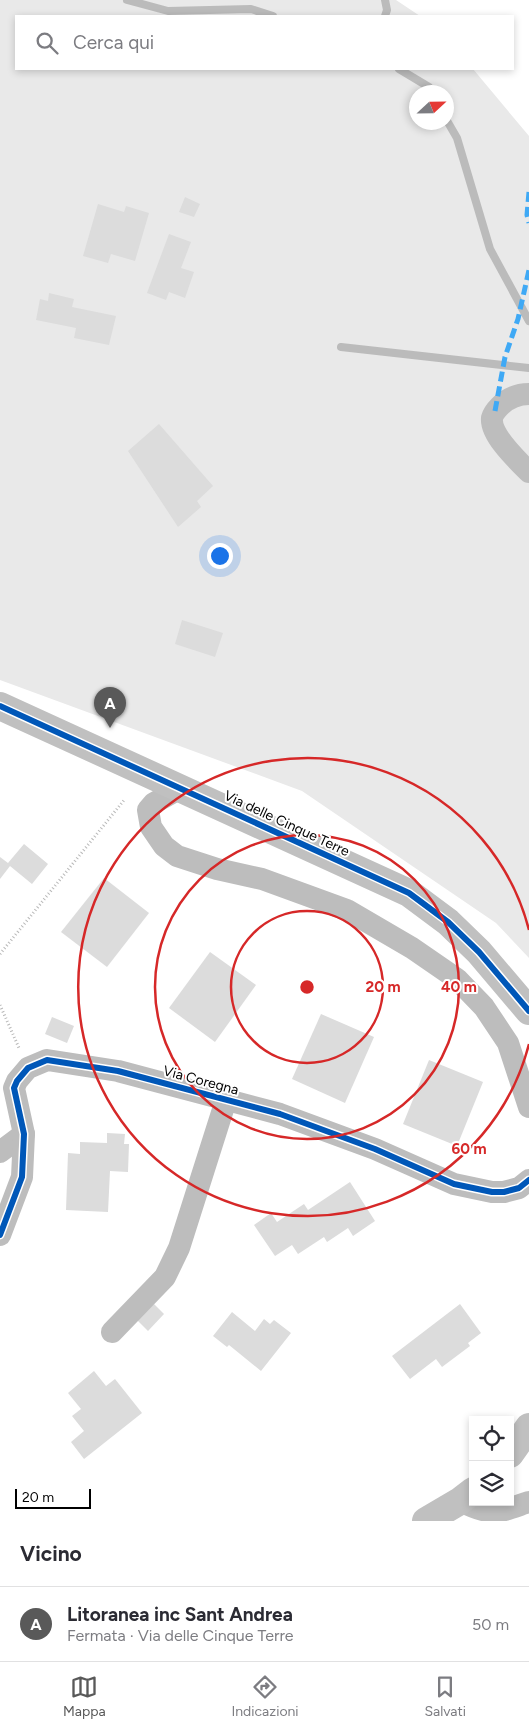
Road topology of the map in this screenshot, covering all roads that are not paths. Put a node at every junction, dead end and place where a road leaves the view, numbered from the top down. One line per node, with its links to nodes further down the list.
1 (529, 394): 2 (street)
2 (529, 472)
3 (0, 706): 4 (main road, Via delle Cinque Terre)
4 (180, 788): 5 (main road, Via delle Cinque Terre); 7 (street)
5 (529, 1011)
6 (226, 1100): 8 (street, Via Coregna); 10 (street, Via Coregna); 12 (street, Via Coregna)
7 (529, 1108)
8 (24, 1134): 9 (street); 11 (street)
9 (0, 1152)
10 (529, 1180)
11 (0, 1235)
12 (112, 1332)
13 (529, 1427): 14 (main road)
14 (514, 1448)
15 (467, 1496): 16 (street); 17 (main road)
16 (529, 1502)
17 (426, 1521)

